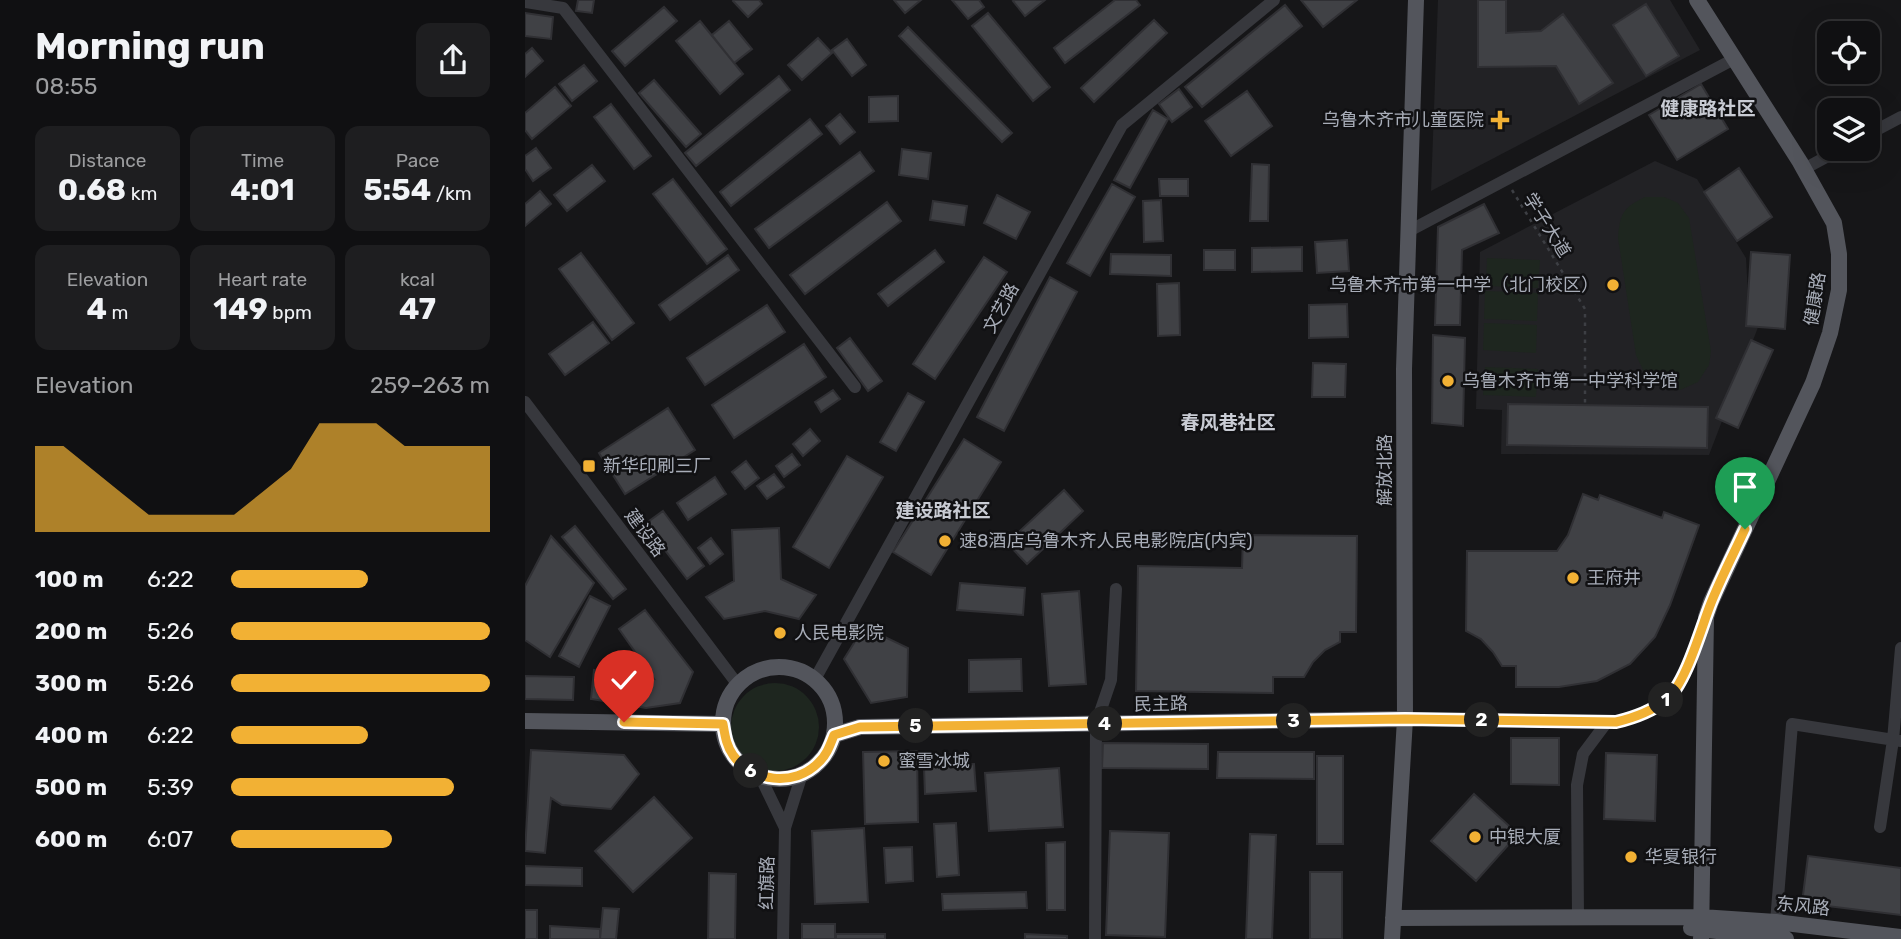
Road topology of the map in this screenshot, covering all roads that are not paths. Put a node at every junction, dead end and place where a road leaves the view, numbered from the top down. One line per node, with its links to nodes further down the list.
1 (1274, 0): 19 (street, 文艺路)
2 (1416, 0): 13 (main road, 解放北路)
3 (1697, 0): 5 (main road, 健康路)
4 (525, 2): 14 (street)
5 (1734, 59): 12 (main road, 健康路); 13 (street)
6 (1901, 108): 8 (street)
7 (1901, 117): 9 (street)
8 (1880, 119)
9 (1880, 128)
10 (1817, 155): 12 (street)
11 (1817, 160): 12 (street)
12 (1802, 166): 17 (main road, 健康路)
13 (1409, 231): 21 (main road, 解放北路)
14 (855, 387)
15 (525, 402): 20 (street, 建设路)
16 (1116, 589): 25 (street)
17 (1706, 617): 23 (street); 35 (main road)
18 (1901, 648): 27 (street)
19 (815, 680): 20 (main road); 26 (main road)
20 (738, 685): 24 (main road)
21 (1405, 719): 23 (street); 25 (main road, 民主路); 33 (main road, 解放北路)
22 (525, 721): 24 (main road)
23 (1607, 722): 32 (street)
24 (723, 724): 29 (main road)
25 (1096, 724): 26 (main road, 民主路); 38 (street)
26 (834, 735): 28 (main road)
27 (1897, 741): 30 (street); 34 (street)
28 (802, 774): 29 (main road); 31 (street)
29 (759, 776): 31 (street)
30 (1880, 827)
31 (785, 828): 37 (street, 红旗路)
32 (1578, 918): 33 (main road); 35 (main road)
33 (1393, 919): 39 (main road, 解放北路)
34 (1776, 922): 35 (main road, 东风路); 36 (main road, 东风路)
35 (1701, 928): 40 (main road, 东风路)
36 (1901, 937)
37 (783, 939)
38 (1095, 939)
39 (1392, 939)
40 (1786, 939)

